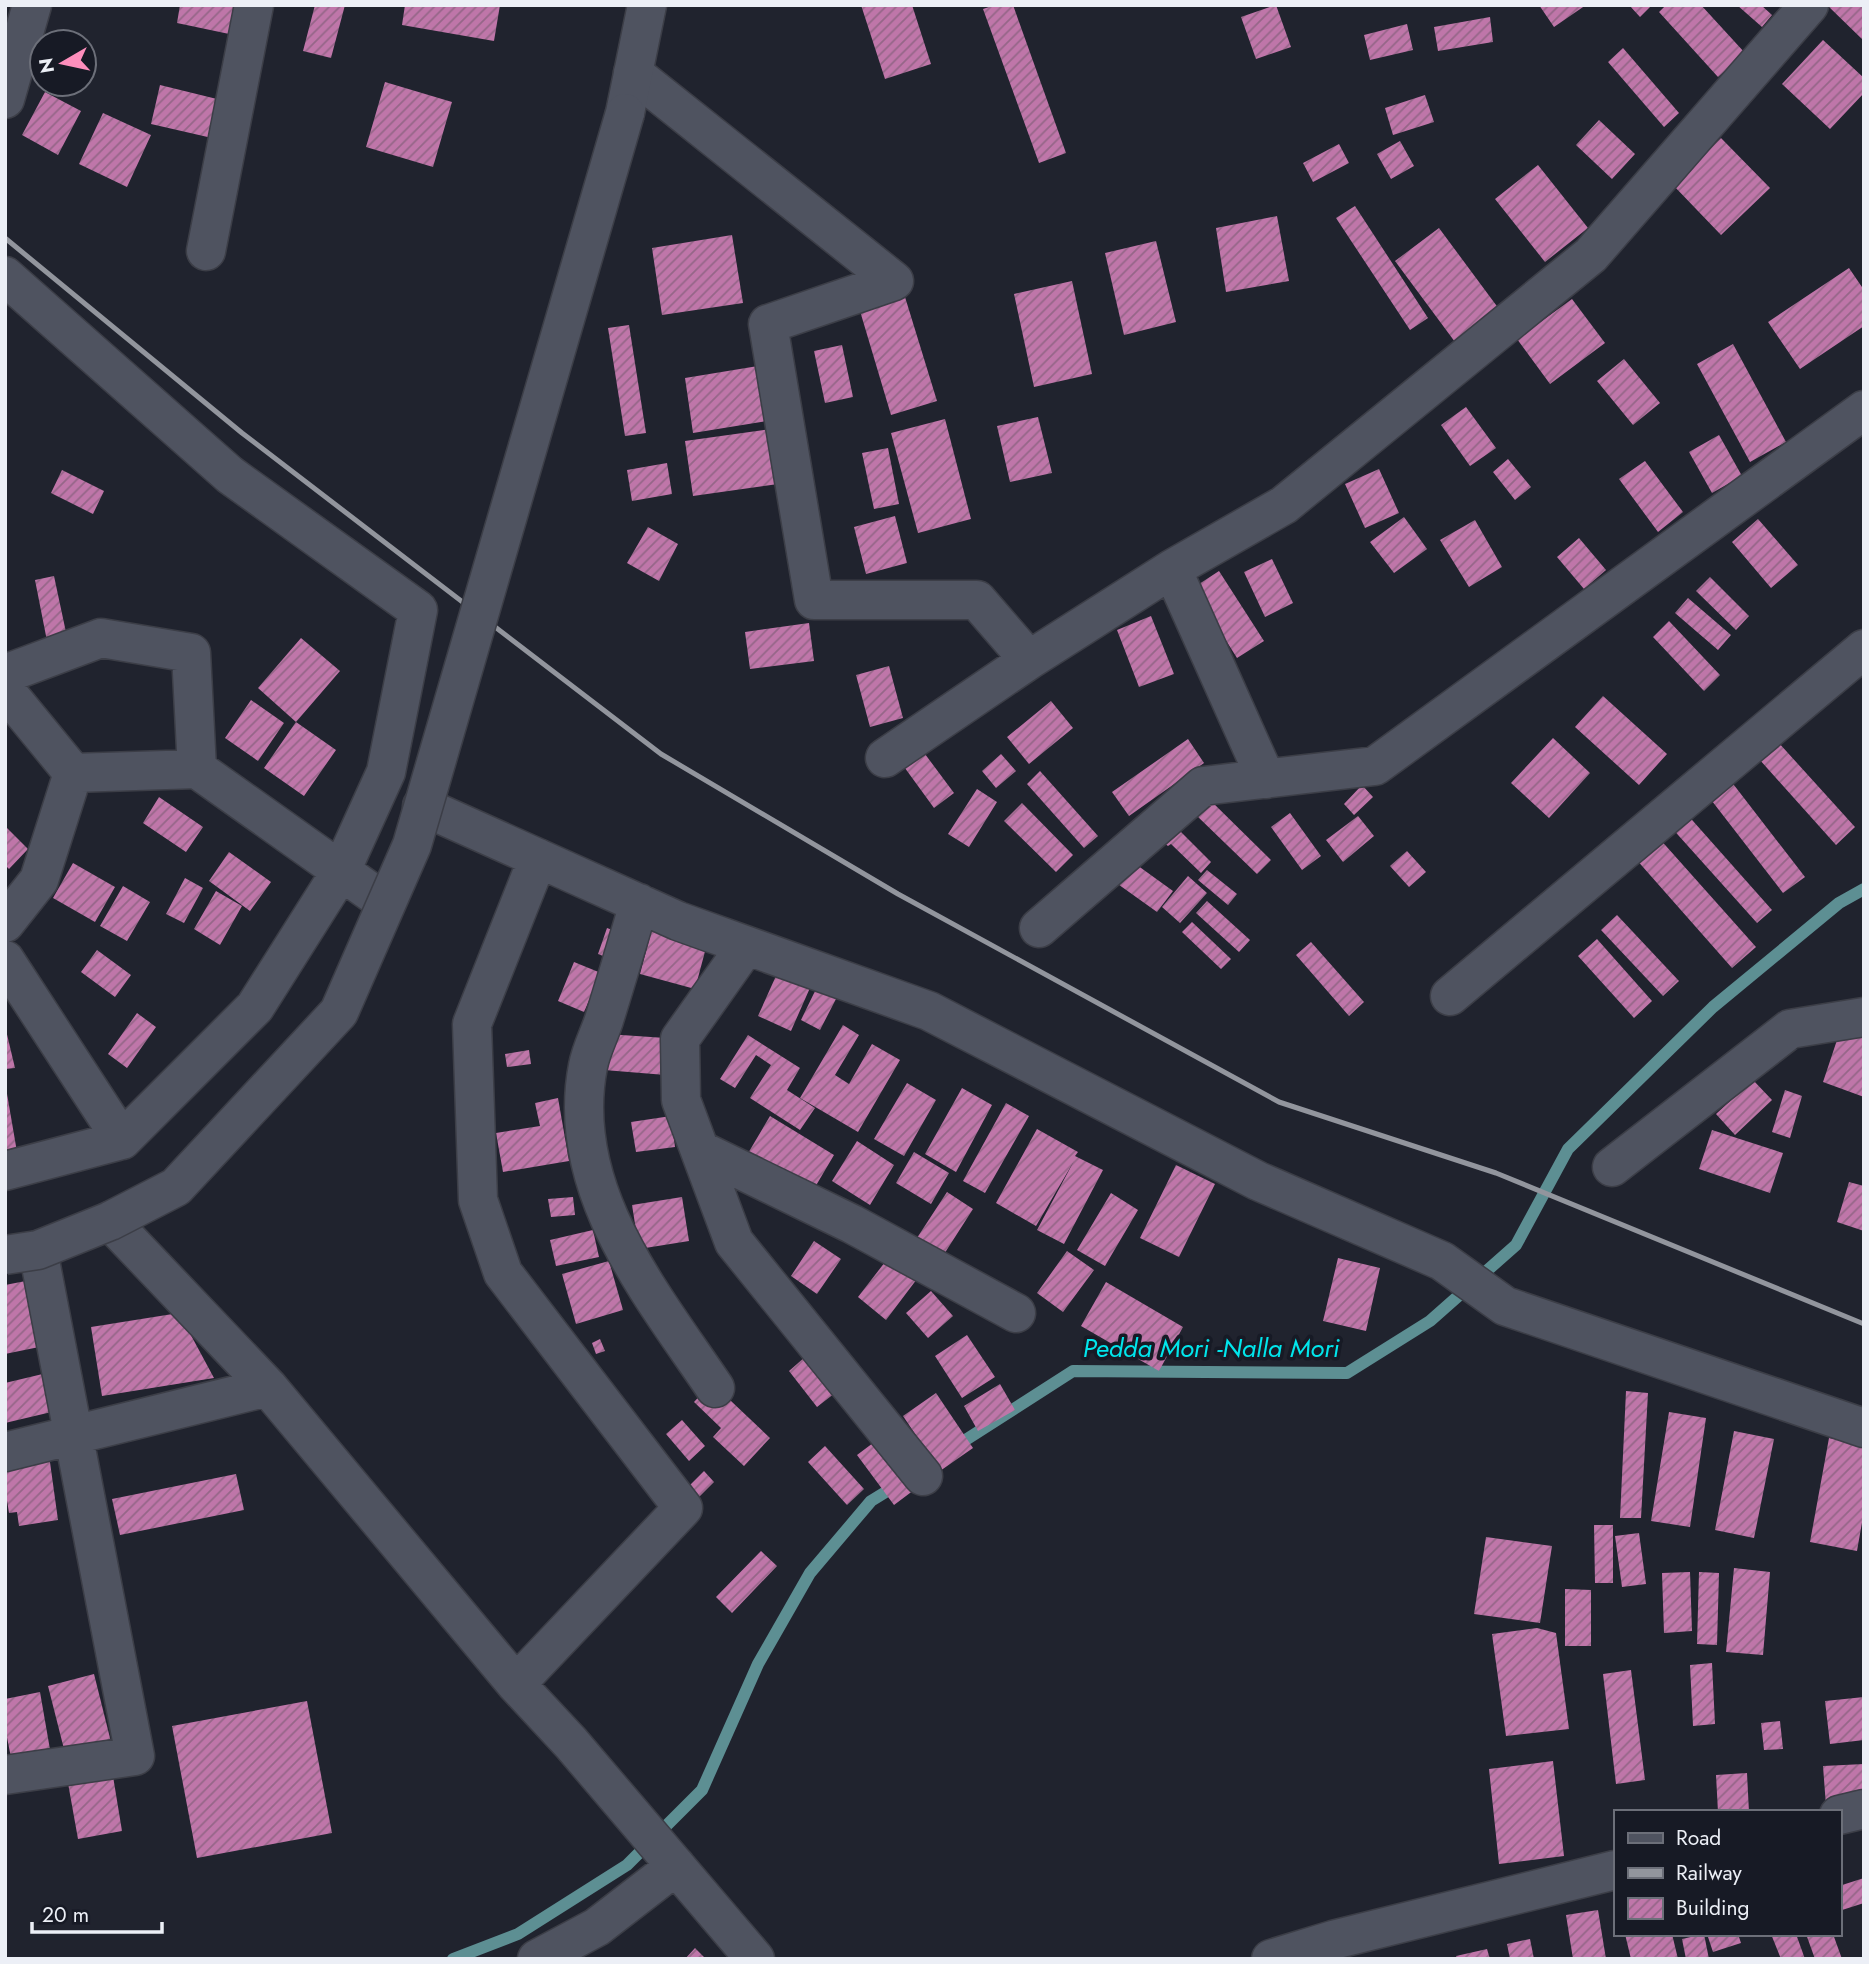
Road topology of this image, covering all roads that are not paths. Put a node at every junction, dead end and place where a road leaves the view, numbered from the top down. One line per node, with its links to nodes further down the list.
1 (32, 5): 6 (street)
2 (254, 5): 7 (street)
3 (647, 5): 5 (street)
4 (1809, 5): 10 (street)
5 (633, 73): 12 (street); 19 (street, bridge)
6 (5, 99)
7 (206, 251)
8 (5, 276): 21 (street)
9 (1864, 410): 18 (street)
10 (1172, 569): 12 (street); 18 (street)
11 (1864, 649): 28 (street)
12 (1029, 660): 15 (street)
13 (5, 674): 16 (street)
14 (5, 690): 17 (street)
15 (886, 758)
16 (197, 769): 17 (street); 21 (street)
17 (74, 773): 24 (street)
18 (1266, 779): 25 (street)
19 (422, 806): 20 (street); 22 (street, bridge)
20 (538, 858): 23 (street); 43 (street)
21 (341, 872): 22 (street); 30 (street)
22 (386, 903): 34 (street, bridge)
23 (639, 903): 26 (street); 38 (street)
24 (5, 923)
25 (1039, 928)
26 (746, 946): 31 (street); 39 (street)
27 (5, 960): 30 (street)
28 (1450, 996)
29 (1864, 1017): 32 (street)
30 (122, 1140): 33 (street)
31 (700, 1150): 36 (street); 42 (street)
32 (1612, 1167)
33 (5, 1171)
34 (110, 1221): 35 (street, bridge); 37 (street)
35 (22, 1252): 40 (street)
36 (1016, 1313)
37 (268, 1387): 40 (street); 43 (street)
38 (715, 1388)
39 (1864, 1428)
40 (74, 1436): 41 (street); 44 (street)
41 (5, 1452)
42 (923, 1476)
43 (516, 1684): 47 (street)
44 (5, 1775)
45 (1864, 1809): 46 (street)
46 (1841, 1815)
47 (676, 1866): 49 (street); 50 (street)
48 (1614, 1870): 51 (street)
49 (537, 1959)
50 (755, 1959)
51 (1271, 1959)

